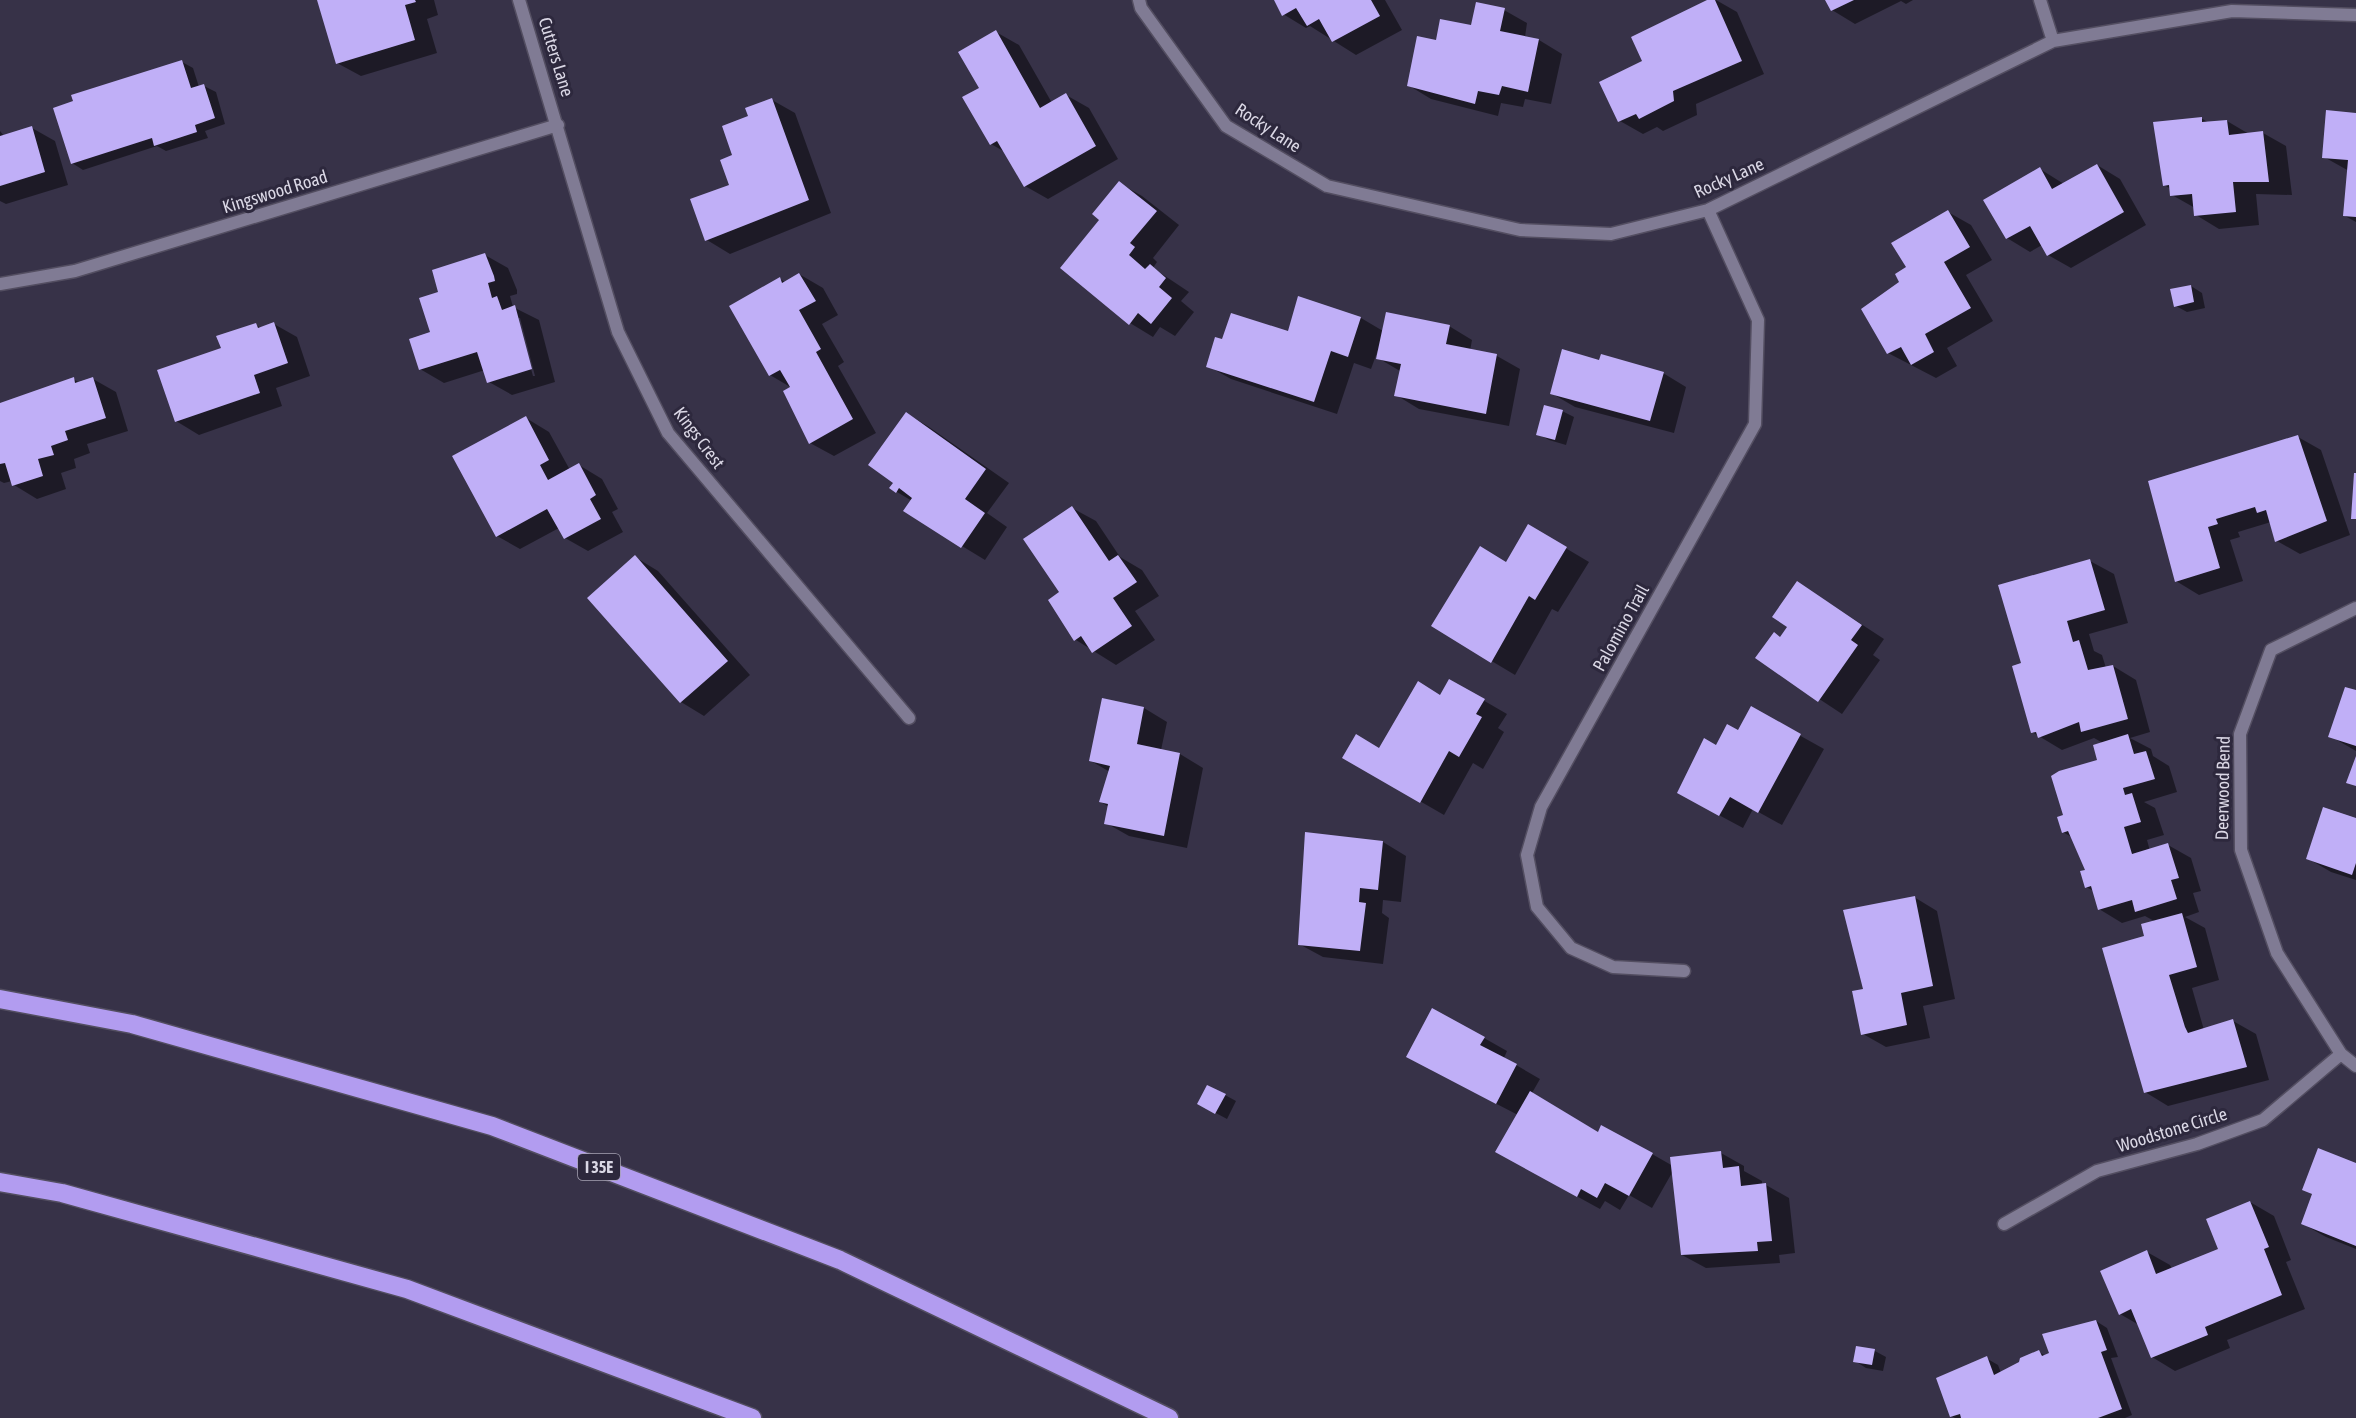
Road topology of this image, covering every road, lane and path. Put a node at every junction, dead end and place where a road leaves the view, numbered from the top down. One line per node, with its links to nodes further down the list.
1 (519, 0): 6 (street, Cutters Lane)
2 (1139, 0): 7 (street, Rocky Lane)
3 (2040, 0): 5 (street)
4 (2356, 15): 5 (street, Rocky Lane)
5 (2053, 41): 7 (street, Rocky Lane)
6 (558, 125): 8 (street, Kingswood Road); 10 (street, Kings Crest)
7 (1708, 210): 11 (street, Palomino Trail)
8 (0, 284)
9 (2356, 608): 13 (street, Deerwood Bend)
10 (909, 718)
11 (1684, 971)
12 (0, 999): 18 (highway, I 35E)
13 (2341, 1054): 14 (street, Deerwood Bend); 16 (street, Woodstone Circle)
14 (2356, 1066)
15 (0, 1182): 17 (highway)
16 (2004, 1224)
17 (752, 1418)
18 (1169, 1418)

